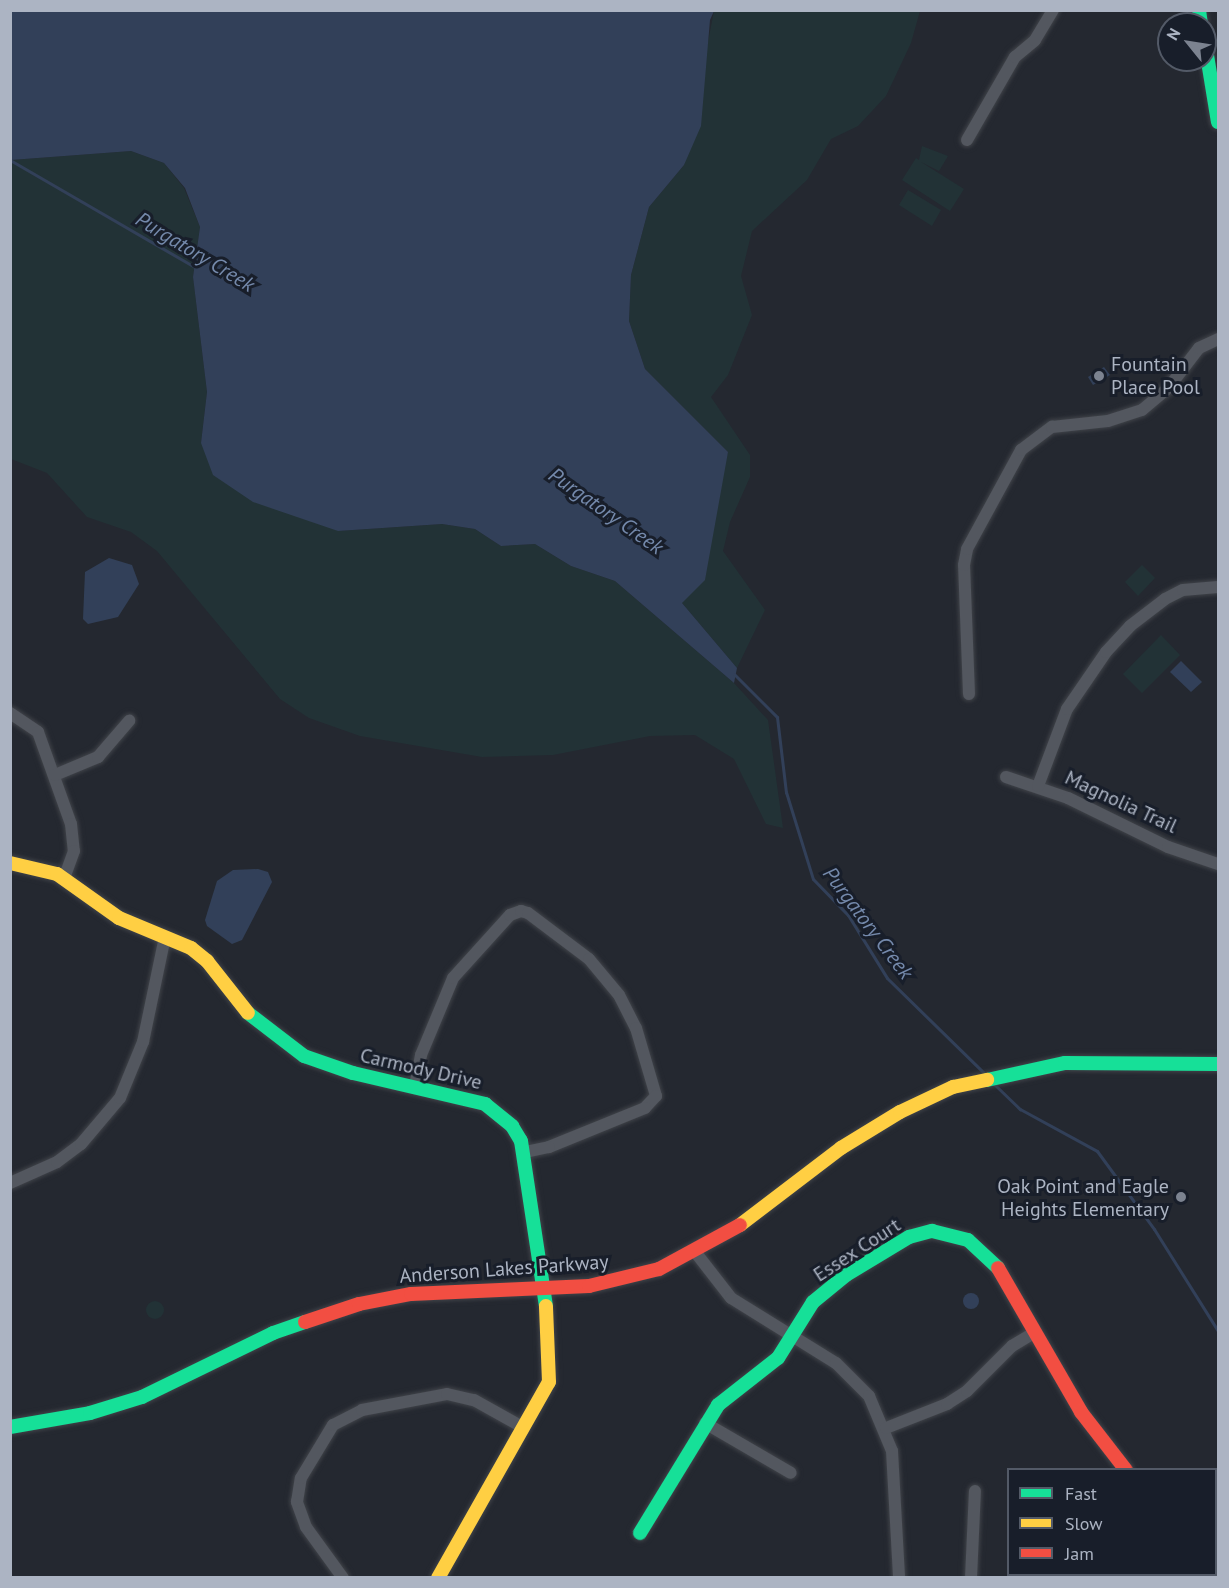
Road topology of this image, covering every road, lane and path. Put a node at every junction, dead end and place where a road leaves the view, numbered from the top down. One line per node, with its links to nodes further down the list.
1 (1053, 10): 4 (street)
2 (1210, 72): 3 (street)
3 (1218, 122)
4 (967, 140)
5 (1218, 339): 7 (street)
6 (1218, 587): 12 (street)
7 (969, 694)
8 (10, 713): 10 (street)
9 (129, 721): 10 (street)
10 (55, 775): 15 (street)
11 (1006, 777): 12 (street, Magnolia Trail)
12 (1038, 786): 14 (street, Magnolia Trail)
13 (10, 863): 15 (street, Carmody Drive)
14 (1218, 864)
15 (64, 879): 16 (street, Carmody Drive)
16 (165, 937): 18 (street, Carmody Drive); 20 (street)
17 (1218, 1064): 21 (street, Anderson Lakes Parkway)
18 (415, 1086): 19 (street, Carmody Drive); 19 (street)
19 (525, 1152): 22 (street, Carmody Drive)
20 (10, 1183)
21 (696, 1254): 22 (street, Anderson Lakes Parkway); 24 (street)
22 (545, 1290): 26 (street, Anderson Lakes Parkway); 27 (street, Carmody Drive)
23 (1035, 1332): 24 (street, Essex Court); 28 (street); 29 (street, Essex Court)
24 (791, 1336): 25 (street, Essex Court); 28 (street)
25 (705, 1422): 30 (street); 32 (street, Essex Court)
26 (10, 1427)
27 (524, 1428): 33 (street); 34 (street, Carmody Drive)
28 (886, 1428): 35 (street)
29 (1124, 1468)
30 (791, 1473)
31 (975, 1491): 36 (street)
32 (640, 1533)
33 (343, 1578)
34 (438, 1578)
35 (899, 1578)
36 (971, 1578)

